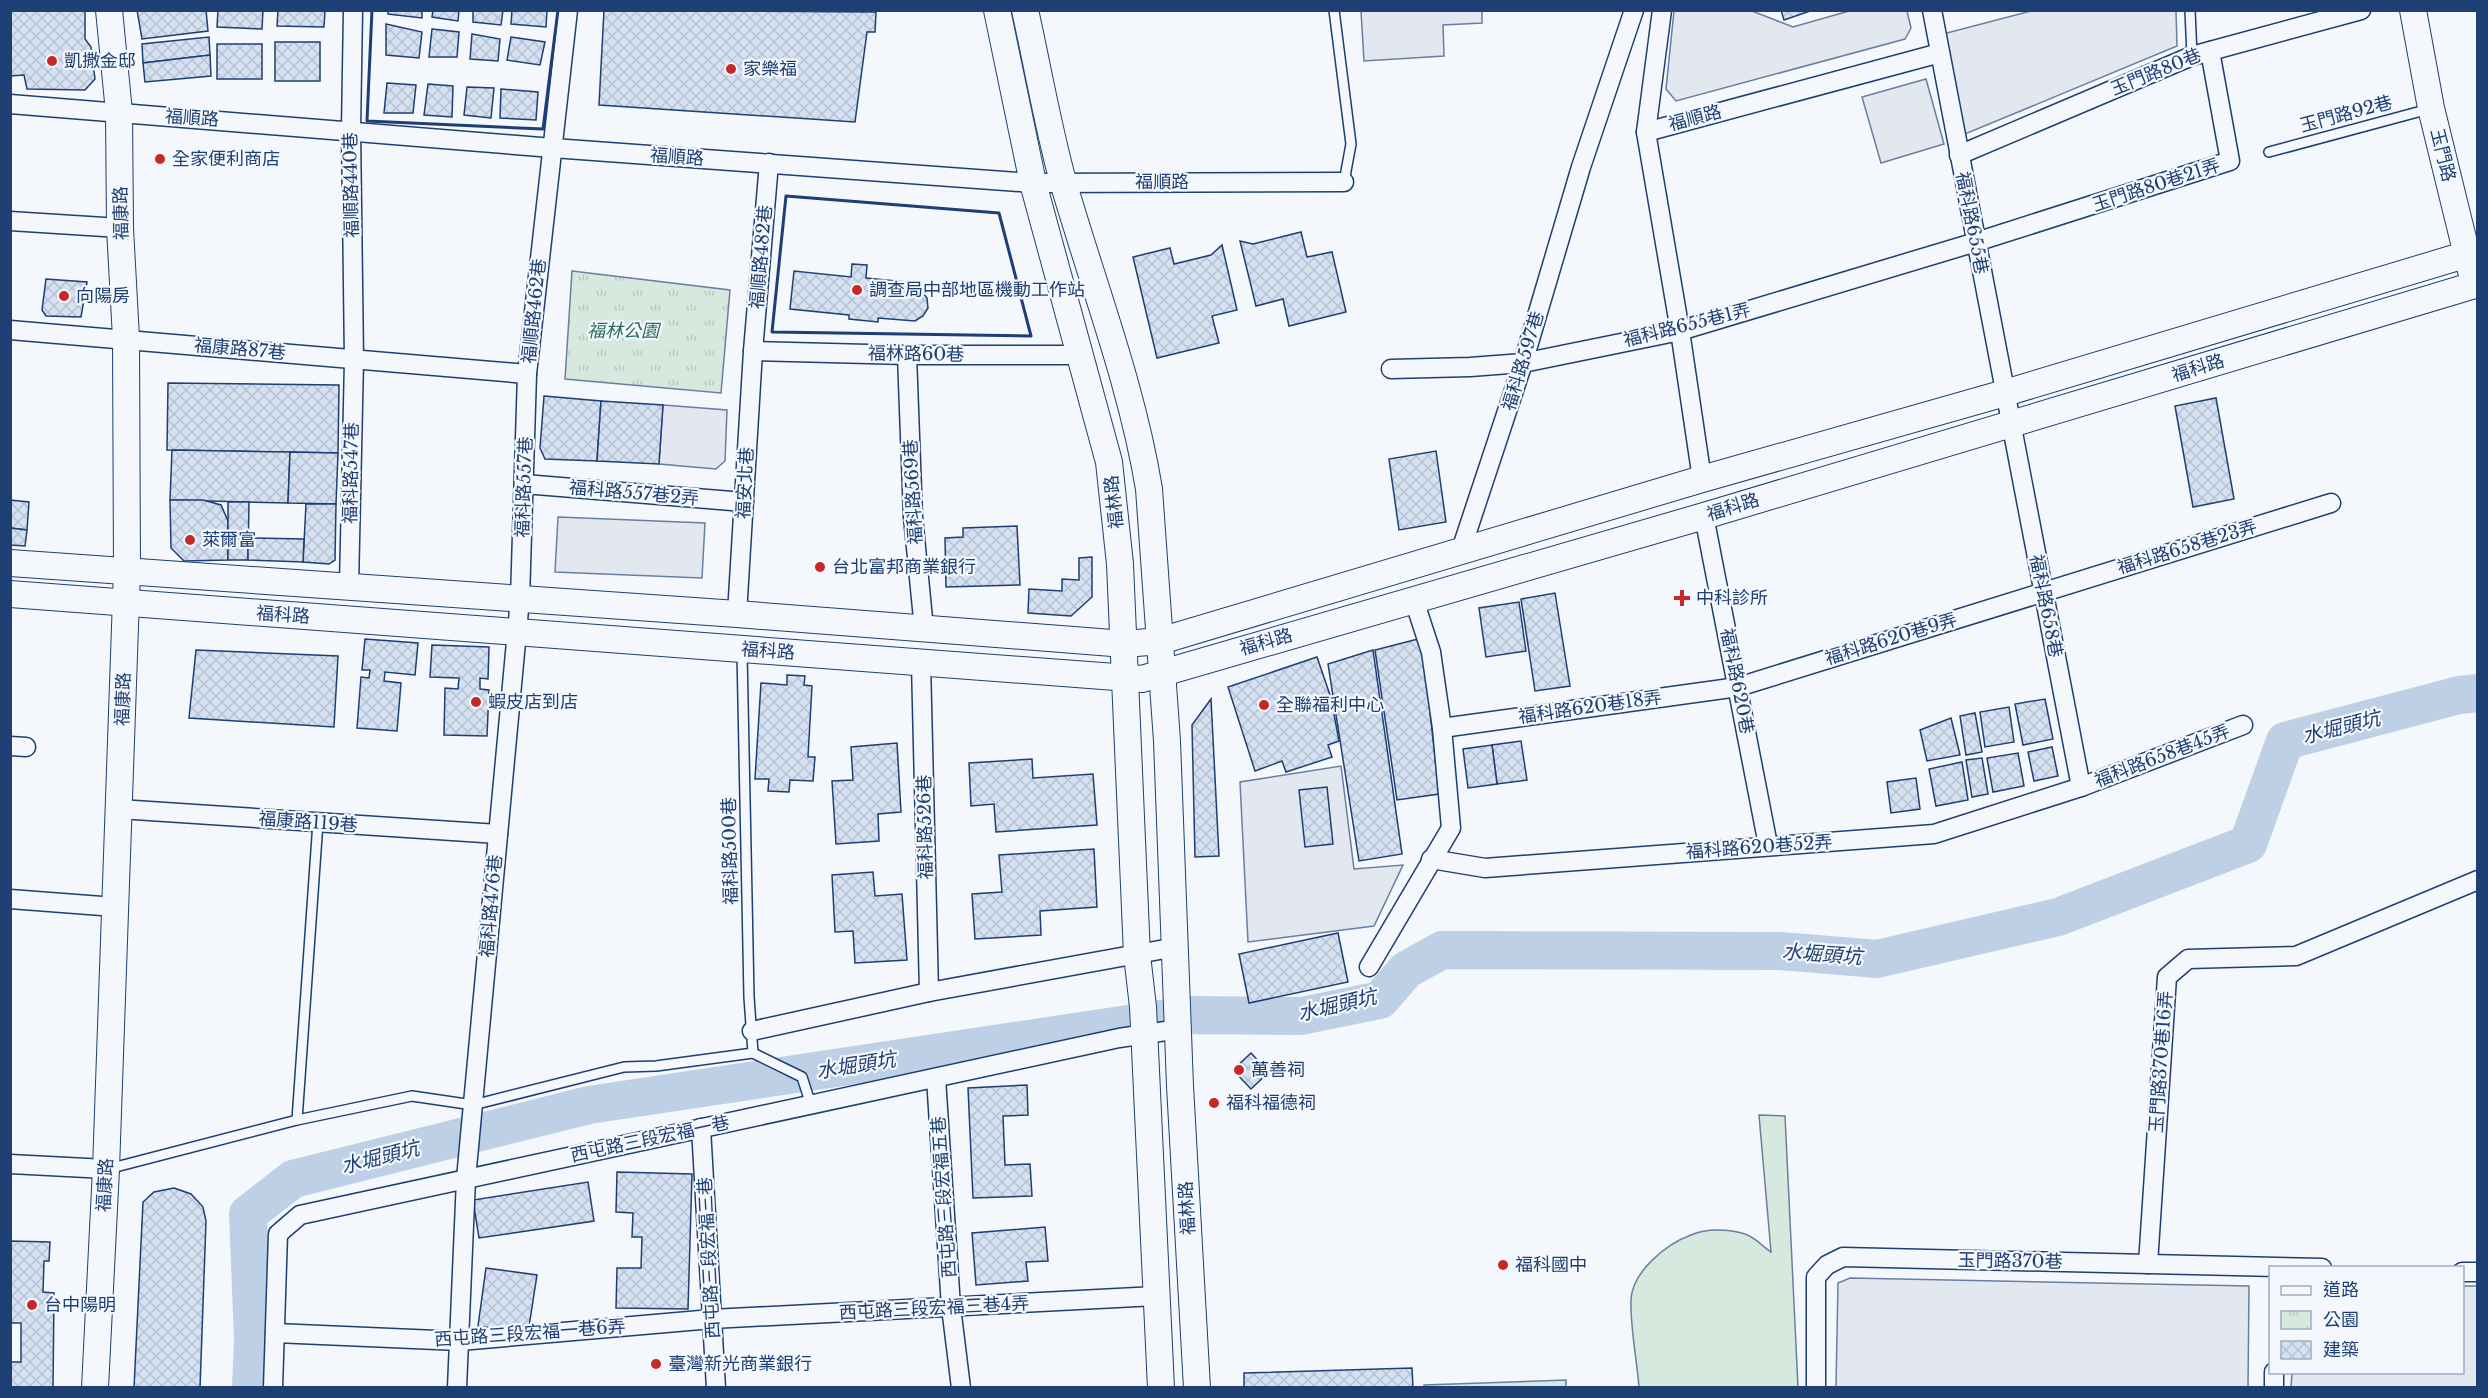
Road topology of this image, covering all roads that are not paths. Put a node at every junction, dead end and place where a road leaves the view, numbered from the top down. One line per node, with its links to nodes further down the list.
1 (109, 10): 17 (street, 福康路)
2 (353, 10): 18 (street, 福順路440巷)
3 (568, 10): 20 (street, 福順路462巷)
4 (997, 10): 26 (street, 福林路)
5 (1025, 10): 24 (street, 福林路)
6 (1334, 10): 25 (lane)
7 (1634, 10): 39 (street, 福科路597巷)
8 (1662, 10): 19 (street)
9 (1932, 10): 14 (street, 福科路655巷)
10 (2190, 10): 13 (lane)
11 (2361, 10): 13 (street, 玉門路80巷)
12 (2413, 10): 16 (street, 玉門路)
13 (2201, 53): 22 (street, 玉門路80巷); 29 (street, 玉門路80巷21弄)
14 (1940, 54): 19 (street, 福順路); 22 (street, 福科路655巷)
15 (10, 104): 17 (street, 福順路)
16 (2431, 108): 21 (lane, 玉門路92巷); 30 (street, 玉門路)
17 (119, 112): 18 (street, 福順路); 28 (street, 福康路)
18 (351, 130): 20 (street, 福順路); 38 (street, 福順路440巷)
19 (1646, 132): 33 (street, 福順路)
20 (553, 148): 23 (street, 福順路); 41 (street, 福順路462巷)
21 (2269, 152)
22 (1959, 155): 29 (street, 福科路655巷)
23 (769, 163): 26 (street, 福順路); 35 (street, 福順路482巷)
24 (1063, 182): 25 (street, 福順路); 26 (street, 福順路); 61 (street, 福林路)
25 (1344, 182)
26 (1033, 183): 37 (street, 福林路)
27 (10, 221): 28 (street)
28 (120, 228): 34 (street, 福康路)
29 (1976, 242): 33 (street, 福科路655巷1弄); 42 (street, 福科路655巷)
30 (2472, 253): 31 (street, 玉門路); 42 (street, 福科路)
31 (2476, 289): 43 (street, 福科路)
32 (10, 330): 34 (street, 福康路87巷)
33 (1680, 331): 39 (street, 福科路655巷1弄); 44 (street, 福順路)
34 (126, 338): 38 (street, 福康路87巷); 51 (street, 福康路)
35 (753, 351): 36 (street, 福林路60巷); 46 (street, 福安北巷)
36 (907, 355): 37 (street, 福林路60巷); 59 (street, 福科路569巷)
37 (1079, 355): 62 (street, 福林路)
38 (354, 360): 41 (street, 福順路462巷); 52 (street, 福科路547巷)
39 (1523, 363): 40 (street, 福科路655巷1弄); 49 (street, 福科路597巷)
40 (1391, 369)
41 (527, 374): 45 (street, 福科路557巷)
42 (2005, 393): 43 (street, 福科路655巷); 44 (street, 福科路)
43 (2010, 424): 48 (street, 福科路); 53 (street, 福科路658巷)
44 (1702, 479): 49 (street, 福科路)
45 (524, 484): 46 (street, 福科路557巷2弄); 55 (street, 福科路557巷)
46 (744, 502): 58 (street, 福安北巷)
47 (2331, 503): 53 (street, 福科路658巷23弄)
48 (1704, 516): 56 (street, 福科路); 67 (street, 福科路620巷)
49 (1460, 553): 61 (street, 福科路)
50 (10, 563): 51 (street, 福科路)
51 (127, 570): 52 (street, 福科路); 57 (street, 福康路)
52 (349, 586): 55 (street, 福科路)
53 (2043, 591): 67 (street, 福科路620巷9弄); 70 (street, 福科路658巷)
54 (10, 594): 57 (street, 福科路)
55 (520, 599): 58 (street, 福科路); 60 (street, 福科路557巷)
56 (1414, 600): 65 (street, 福科路); 69 (street)
57 (126, 603): 60 (street, 福科路); 71 (street, 福康路)
58 (737, 614): 59 (street, 福科路)
59 (924, 629): 62 (street, 福科路)
60 (517, 633): 63 (street, 福科路); 73 (street, 福科路476巷)
61 (1160, 641): 62 (street, 福科路); 65 (street, 福林路)
62 (1125, 644): 66 (street, 福林路)
63 (742, 649): 64 (street, 福科路); 84 (lane, 福科路500巷)
64 (921, 663): 66 (street, 福科路); 82 (street, 福科路526巷)
65 (1163, 673): 66 (street, 福科路); 79 (street, 福林路)
66 (1126, 678): 80 (street, 福林路)
67 (1738, 687): 69 (street, 福科路620巷18弄); 74 (street, 福科路620巷)
68 (2243, 725): 70 (street, 福科路658巷45弄)
69 (1442, 728): 75 (street)
70 (2081, 787): 74 (street, 福科路620巷52弄)
71 (119, 809): 72 (street, 福康路119巷); 78 (street, 福康路)
72 (318, 822): 73 (street, 福康路119巷); 90 (lane)
73 (498, 834): 88 (street, 福科路476巷)
74 (1768, 845): 75 (street, 福科路620巷52弄)
75 (1431, 859): 81 (street)
76 (2478, 880): 95 (street, 玉門路370巷16弄)
77 (10, 899): 78 (street)
78 (115, 907): 93 (street, 福康路)
79 (1176, 947): 80 (street); 83 (street, 福林路)
80 (1137, 955): 82 (street); 85 (street, 福林路)
81 (1369, 967)
82 (929, 992): 84 (street)
83 (1179, 1029): 85 (street, 西屯路三段宏福一巷); 108 (street, 福林路)
84 (752, 1031): 86 (lane, 福科路500巷)
85 (1144, 1034): 87 (street, 西屯路三段宏福一巷); 97 (street, 福林路)
86 (753, 1053): 88 (lane); 89 (lane)
87 (936, 1078): 89 (street, 西屯路三段宏福一巷); 98 (street, 西屯路三段宏福五巷)
88 (473, 1105): 90 (lane); 94 (street, 福科路476巷)
89 (811, 1105): 91 (street, 西屯路三段宏福一巷)
90 (297, 1120): 93 (lane)
91 (702, 1128): 94 (street, 西屯路三段宏福一巷); 99 (street, 西屯路三段宏福三巷)
92 (10, 1164): 93 (street)
93 (106, 1169): 102 (street, 福康路)
94 (466, 1175): 100 (street, 西屯路三段宏福一巷); 101 (street, 福科路476巷)
95 (2148, 1264): 96 (street, 玉門路370巷); 109 (street, 玉門路370巷)
96 (2269, 1267)
97 (1156, 1296): 98 (street, 西屯路三段宏福三巷4弄); 107 (street, 福林路)
98 (951, 1307): 99 (street, 西屯路三段宏福三巷4弄); 106 (street, 西屯路三段宏福五巷)
99 (712, 1319): 101 (street, 西屯路三段宏福一巷6弄); 105 (street, 西屯路三段宏福三巷)
100 (274, 1333): 101 (street, 西屯路三段宏福一巷6弄); 103 (street, 西屯路三段宏福一巷)
101 (460, 1341): 104 (street, 福科路476巷)
102 (95, 1388)
103 (273, 1388)
104 (457, 1388)
105 (716, 1388)
106 (961, 1388)
107 (1161, 1388)
108 (1197, 1388)
109 (1816, 1388)

